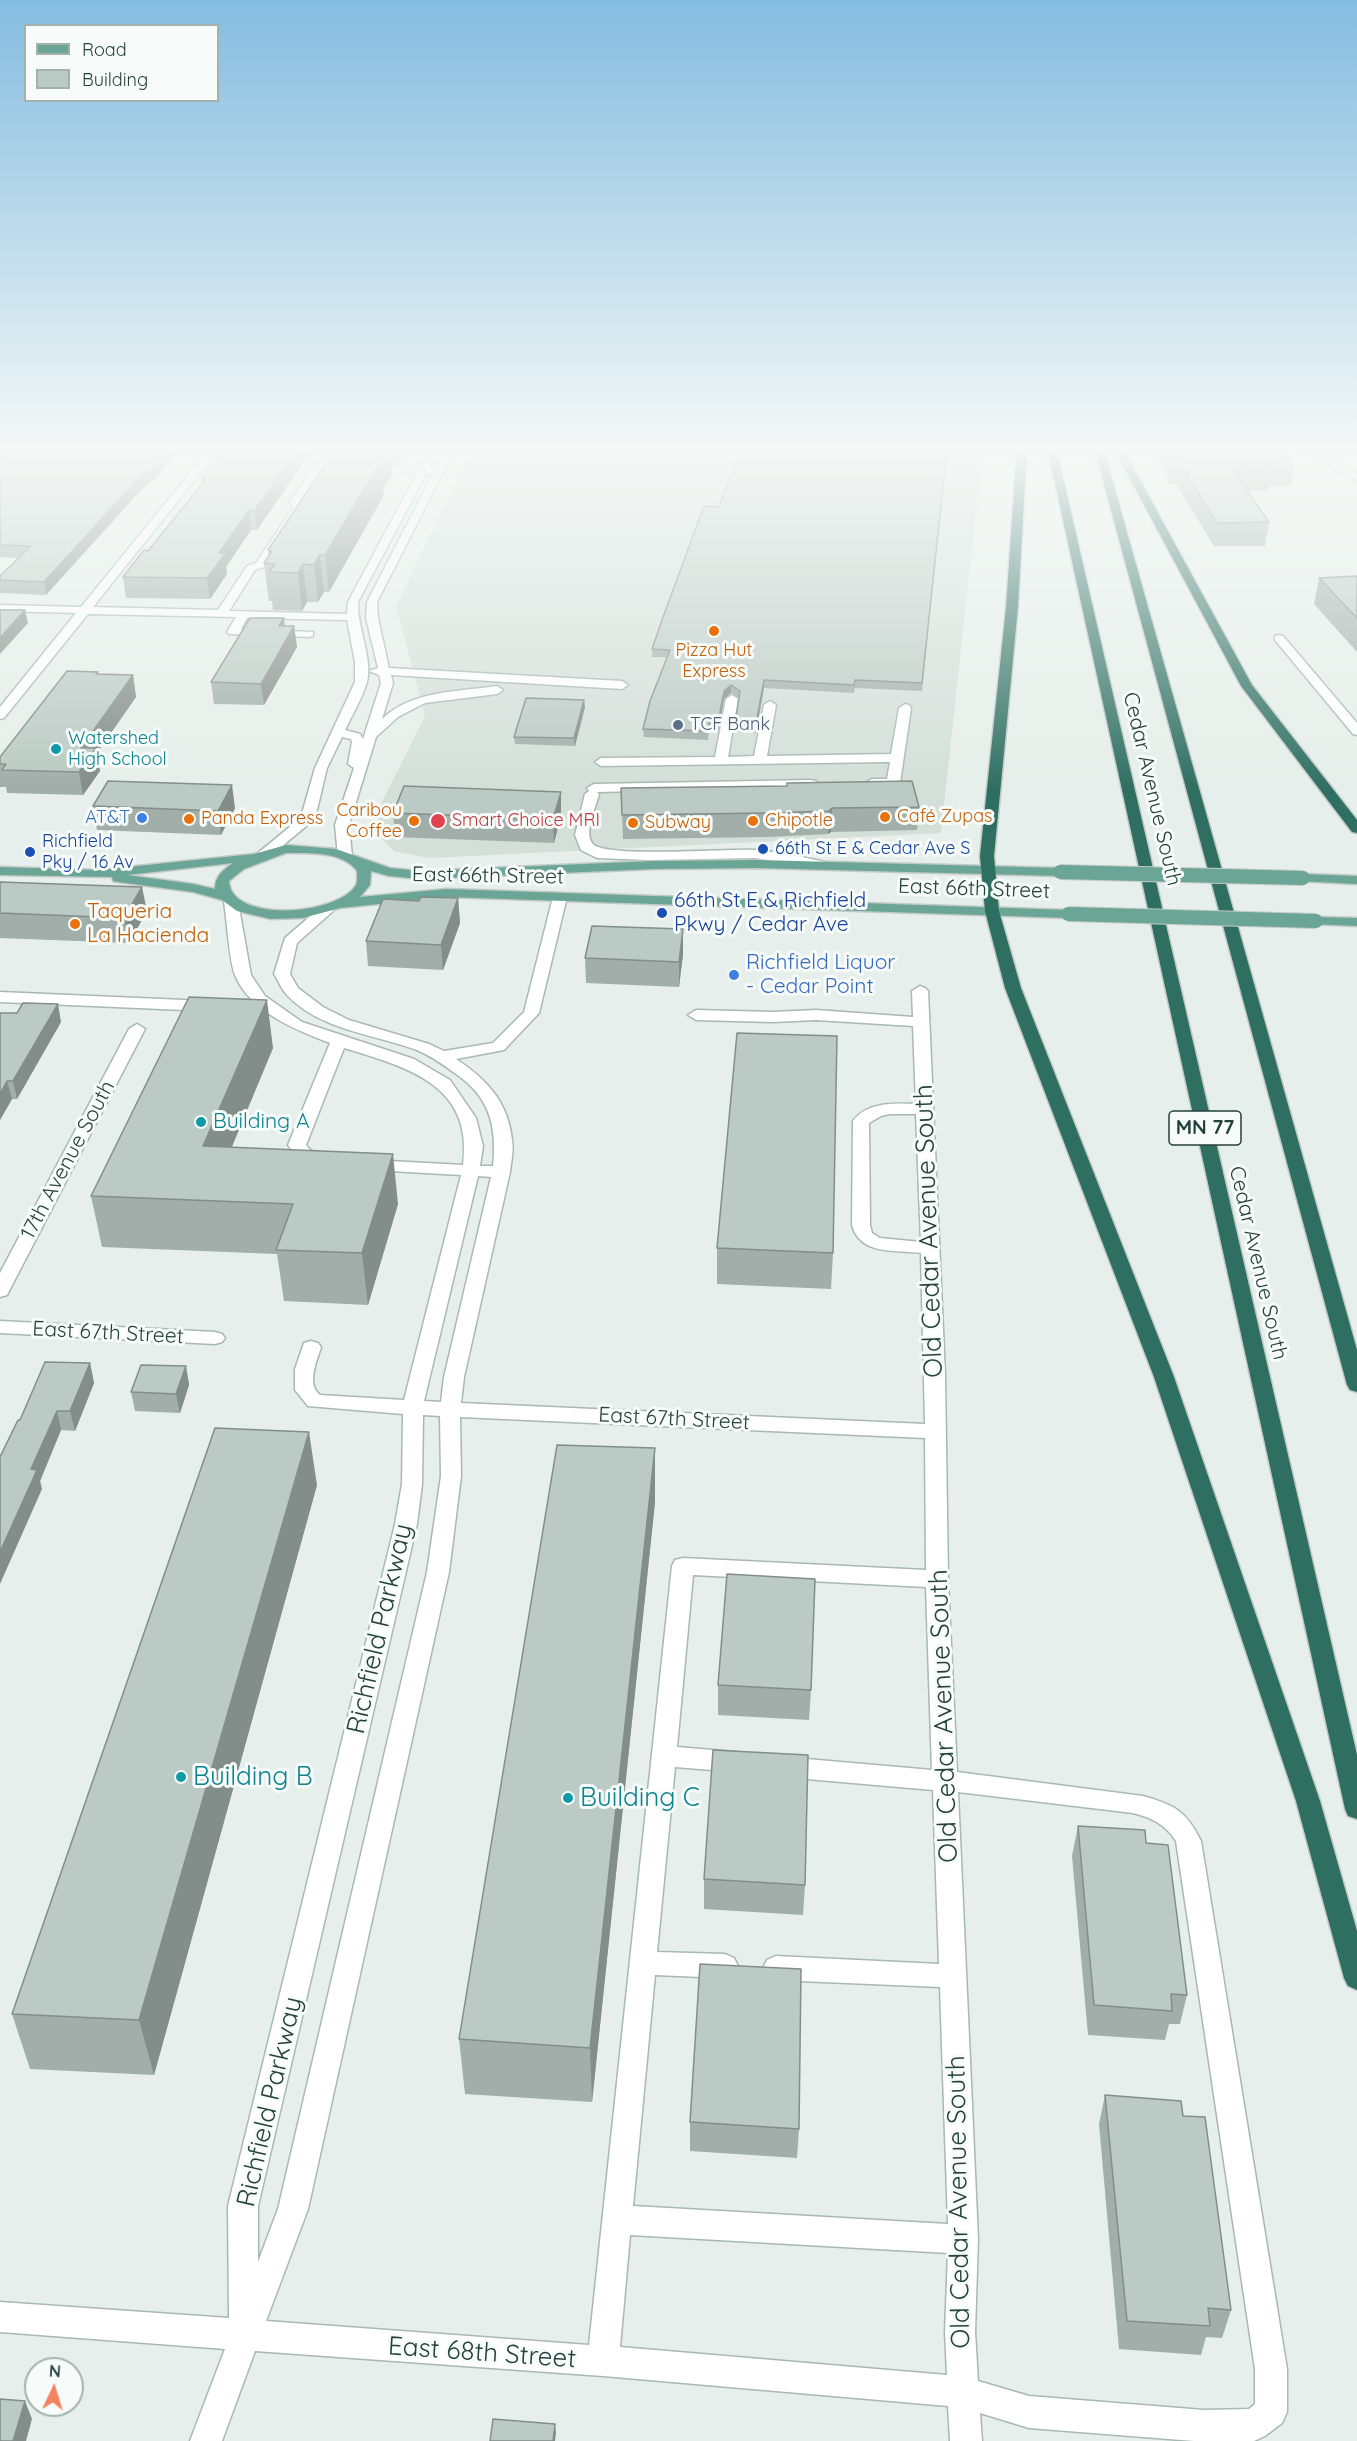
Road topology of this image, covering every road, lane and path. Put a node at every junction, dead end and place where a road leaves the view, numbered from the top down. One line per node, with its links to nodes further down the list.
1 (123, 561): 10 (street)
2 (263, 561): 11 (street)
3 (374, 561): 13 (street)
4 (393, 561): 17 (street)
5 (1015, 561): 37 (highway)
6 (1077, 561): 73 (highway, Cedar Avenue South / MN 77)
7 (1129, 561): 66 (highway, Cedar Avenue South)
8 (1179, 561): 33 (highway)
9 (0, 608): 10 (street)
10 (83, 610): 11 (street); 22 (street)
11 (221, 614): 12 (street)
12 (244, 614): 13 (street); 14 (street)
13 (352, 617): 16 (street)
14 (309, 634)
15 (1279, 638): 23 (street)
16 (362, 676): 17 (street); 24 (street)
17 (386, 677): 18 (street); 18 (street); 25 (street)
18 (497, 690): 25 (street)
19 (732, 699): 27 (street)
20 (770, 705): 28 (street)
21 (905, 708): 26 (street)
22 (0, 715)
23 (1357, 731)
24 (337, 732): 30 (street); 34 (street)
25 (372, 735): 30 (street)
26 (897, 758): 28 (street); 31 (street)
27 (721, 760): 28 (street); 29 (street)
28 (760, 760)
29 (601, 762)
30 (356, 783): 35 (street)
31 (859, 783)
32 (824, 784): 36 (street)
33 (1357, 829)
34 (260, 855): 35 (main road, East 66th Street); 39 (main road); 42 (main road)
35 (351, 859): 36 (main road, East 66th Street); 43 (main road)
36 (820, 865): 37 (main road, East 66th Street)
37 (989, 870): 40 (main road, East 66th Street, bridge); 44 (highway)
38 (0, 871): 39 (main road)
39 (98, 874): 42 (main road)
40 (1357, 880)
41 (560, 897): 43 (main road, East 66th Street); 44 (main road, East 66th Street); 57 (street)
42 (228, 899): 43 (main road, East 66th Street); 49 (street, Richfield Parkway)
43 (333, 907): 46 (street)
44 (992, 911): 45 (main road, East 66th Street, bridge); 76 (highway)
45 (1357, 922)
46 (292, 991): 49 (street); 57 (street, Richfield Parkway)
47 (920, 991): 54 (street, Old Cedar Avenue South)
48 (0, 997): 50 (street)
49 (251, 1000): 56 (street, Richfield Parkway)
50 (225, 1004)
51 (723, 1005): 53 (street)
52 (696, 1015): 53 (street)
53 (816, 1015): 54 (street)
54 (921, 1022): 58 (street, Old Cedar Avenue South)
55 (136, 1029): 62 (street, 17th Avenue South)
56 (339, 1041): 59 (street, Richfield Parkway); 59 (street)
57 (442, 1056): 60 (street, Richfield Parkway)
58 (924, 1109): 61 (street, Old Cedar Avenue South); 61 (street)
59 (471, 1170): 60 (street); 67 (street, Richfield Parkway)
60 (501, 1172): 68 (street, Richfield Parkway)
61 (930, 1248): 69 (street, Old Cedar Avenue South)
62 (0, 1291)
63 (0, 1328): 64 (street, East 67th Street)
64 (215, 1338)
65 (311, 1347): 67 (street, East 67th Street)
66 (1357, 1385)
67 (413, 1406): 68 (street, East 67th Street); 80 (street, Richfield Parkway)
68 (450, 1408): 69 (street, East 67th Street); 80 (street, Richfield Parkway)
69 (935, 1431): 70 (street, Old Cedar Avenue South)
70 (938, 1579): 71 (street); 72 (street, Old Cedar Avenue South)
71 (663, 1755): 72 (street); 74 (street)
72 (946, 1781): 75 (street, Old Cedar Avenue South); 82 (street, East 68th Street)
73 (1357, 1809)
74 (645, 1963): 75 (street); 77 (street)
75 (954, 1976): 78 (street, Old Cedar Avenue South)
76 (1357, 1978)
77 (618, 2220): 78 (street); 81 (street)
78 (963, 2239): 82 (street, Old Cedar Avenue South)
79 (0, 2317): 80 (street, East 68th Street)
80 (244, 2335): 81 (street, East 68th Street); 83 (street)
81 (603, 2361): 82 (street, East 68th Street)
82 (963, 2392): 84 (street, Old Cedar Avenue South)
83 (206, 2441)
84 (966, 2441)

